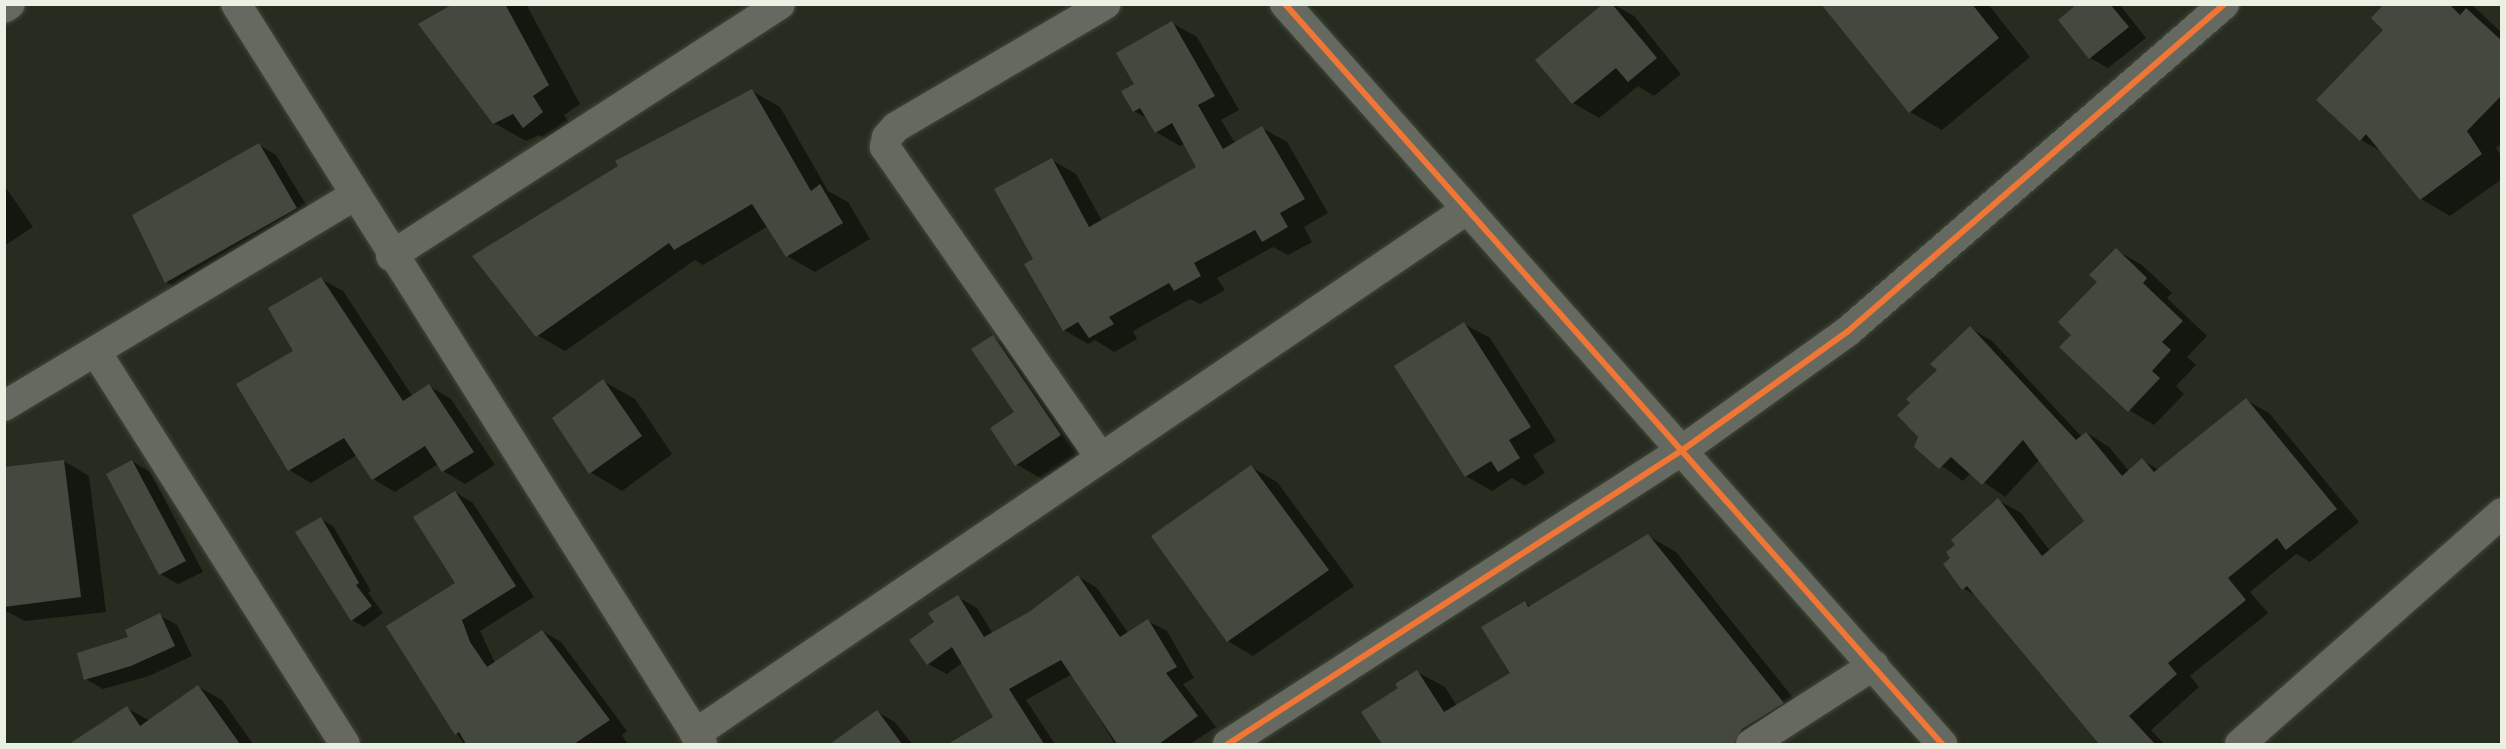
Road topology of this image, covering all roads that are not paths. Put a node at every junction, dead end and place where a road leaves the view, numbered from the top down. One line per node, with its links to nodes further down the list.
1 (10, 4): 7 (street)
2 (236, 4): 8 (street)
3 (780, 4): 10 (street)
4 (1106, 4): 14 (street)
5 (1285, 4): 9 (street)
6 (2224, 4): 13 (street)
7 (4, 8)
8 (354, 196): 10 (street); 11 (street)
9 (1466, 210): 13 (street); 14 (street)
10 (391, 256): 17 (street)
11 (96, 352): 12 (street); 18 (street)
12 (4, 406)
13 (1684, 449): 16 (street); 19 (street)
14 (1101, 458): 17 (street)
15 (2502, 513): 22 (street)
16 (1874, 665): 20 (street); 21 (street)
17 (698, 739)
18 (345, 744)
19 (1228, 744)
20 (1751, 744)
21 (1942, 744)
22 (2240, 744)

